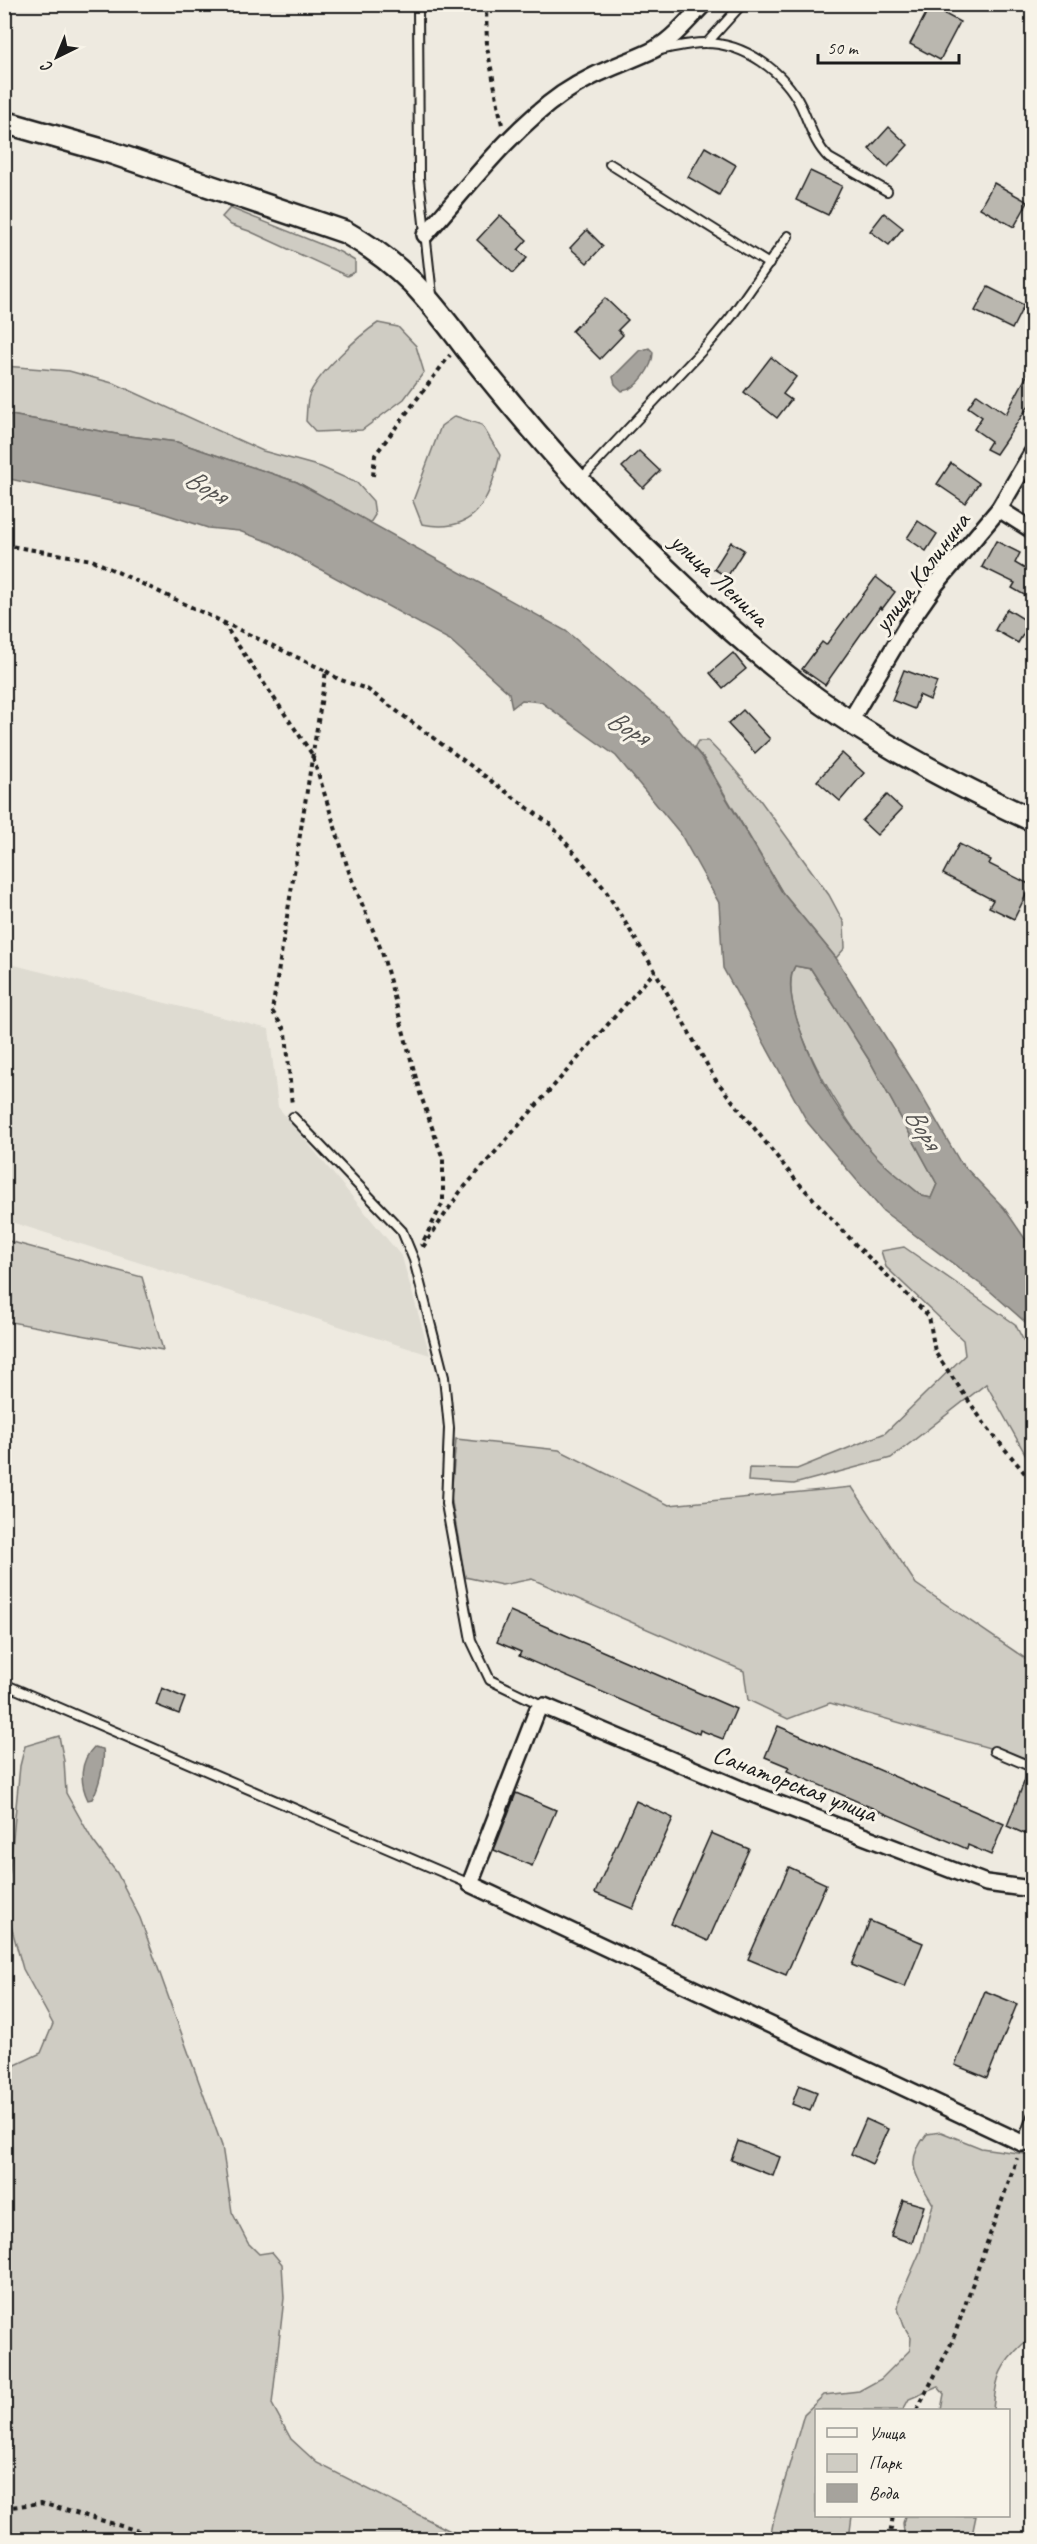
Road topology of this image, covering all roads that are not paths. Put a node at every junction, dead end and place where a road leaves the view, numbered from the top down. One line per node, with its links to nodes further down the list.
1 (418, 4): 9 (lane)
2 (704, 4): 5 (street)
3 (742, 4): 4 (lane)
4 (707, 43): 5 (lane); 8 (lane)
5 (650, 52): 9 (street)
6 (4, 122): 12 (street, улица Ленина)
7 (610, 164): 11 (lane)
8 (886, 191)
9 (425, 235): 12 (lane)
10 (788, 236): 11 (lane)
11 (769, 264): 14 (lane)
12 (433, 303): 14 (street, улица Ленина)
13 (1032, 453): 15 (street, улица Калинина)
14 (579, 481): 17 (street, улица Ленина)
15 (999, 509): 16 (street); 17 (street, улица Калинина)
16 (1032, 530)
17 (850, 721): 18 (street, улица Ленина)
18 (1032, 820)
19 (293, 1117): 21 (lane)
20 (4, 1684): 24 (lane)
21 (544, 1706): 24 (street); 25 (street, Санаторская улица)
22 (994, 1751): 23 (lane)
23 (1032, 1767)
24 (470, 1884): 27 (street)
25 (1032, 1889)
26 (1032, 2116): 27 (lane)
27 (1027, 2145)

